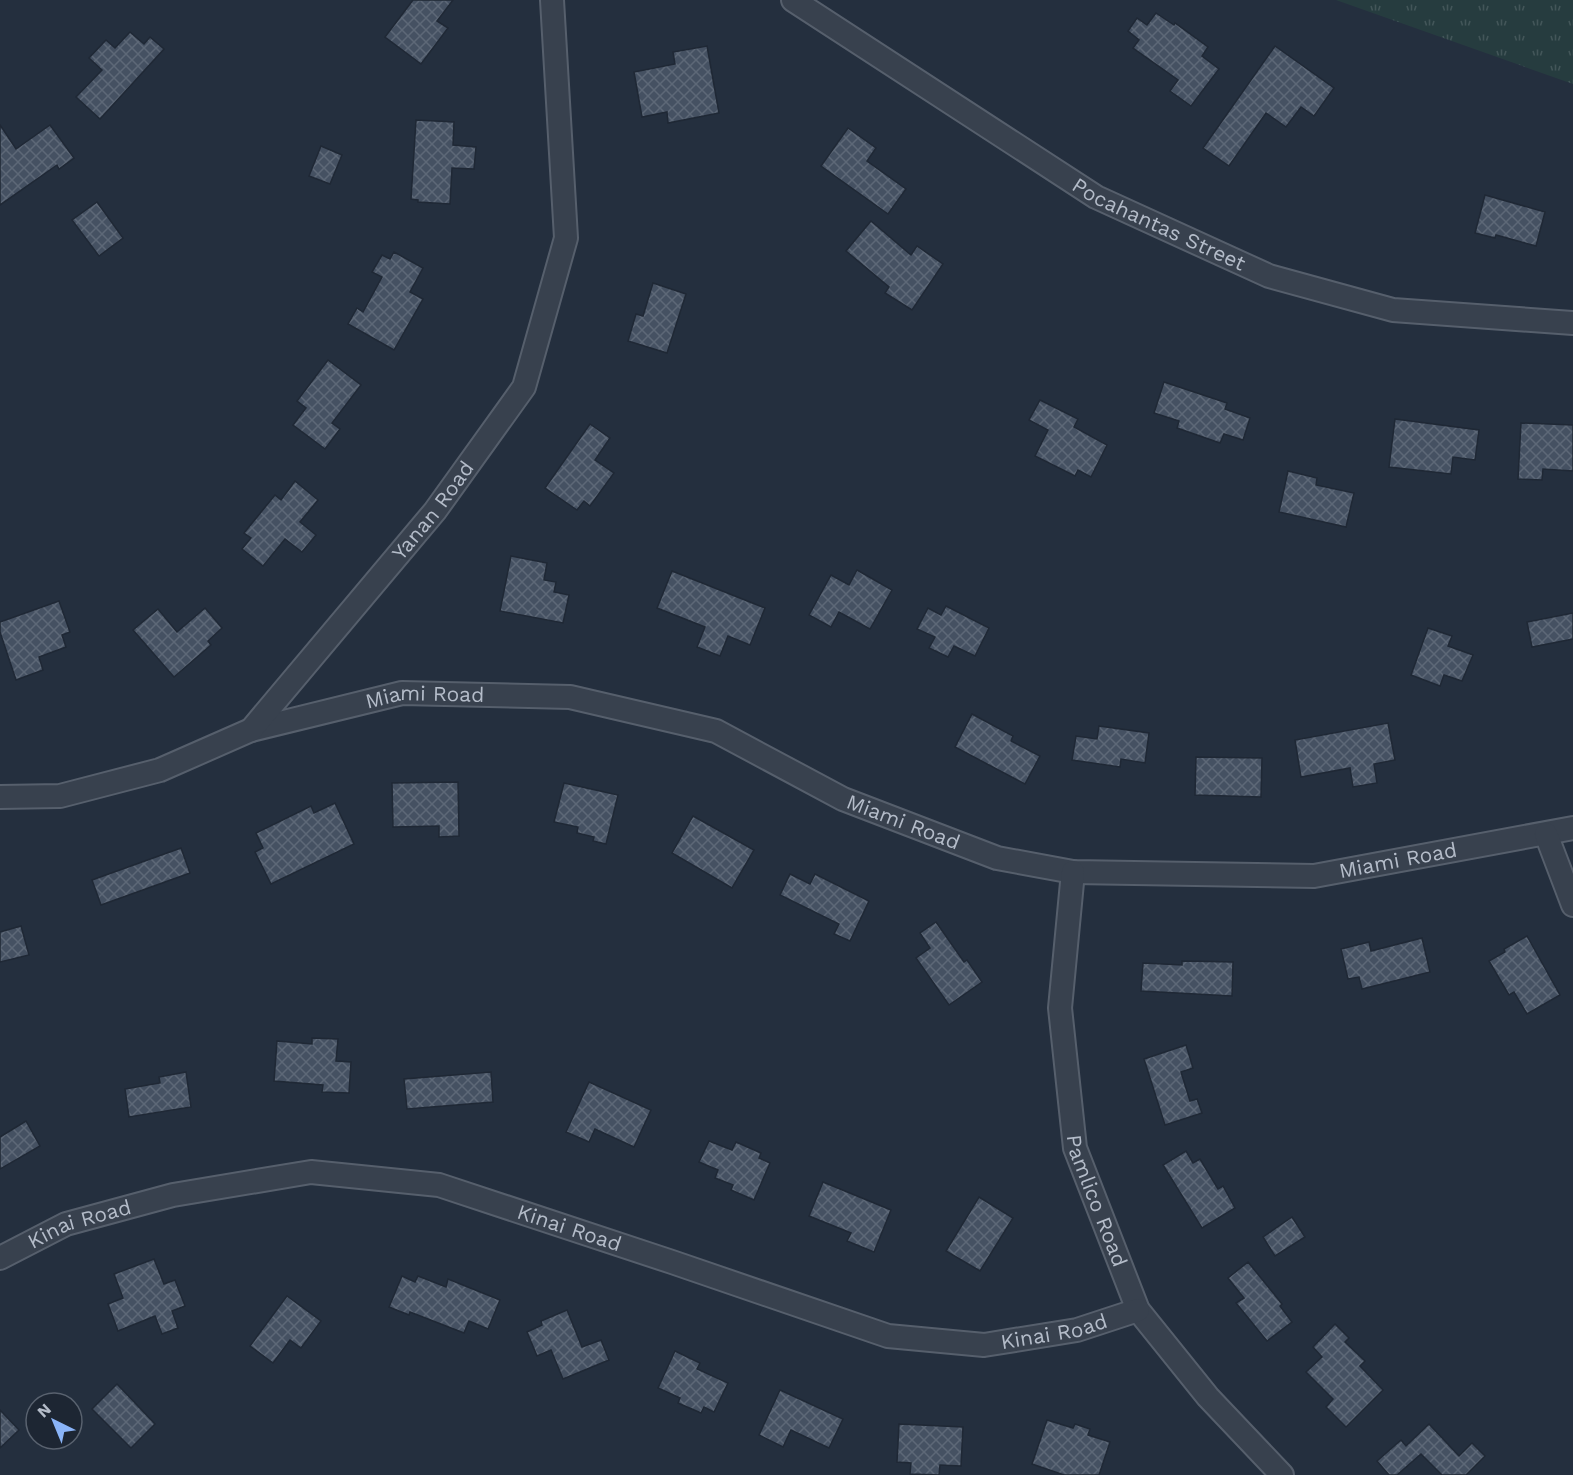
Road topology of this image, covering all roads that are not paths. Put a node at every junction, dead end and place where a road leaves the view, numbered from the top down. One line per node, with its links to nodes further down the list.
1 (552, 0): 4 (street, Yanan Road)
2 (793, 0): 3 (street, Pocahantas Street)
3 (1573, 322)
4 (251, 730): 5 (street, Yanan Road); 8 (street, Miami Road)
5 (0, 797)
6 (1573, 828): 7 (street, Miami Road)
7 (1546, 834): 8 (street, Miami Road); 9 (street)
8 (1073, 872): 11 (street, Pamlico Road)
9 (1573, 905)
10 (0, 1258): 11 (street, Kinai Road)
11 (1138, 1310): 12 (street, Pamlico Road)
12 (1282, 1475)

